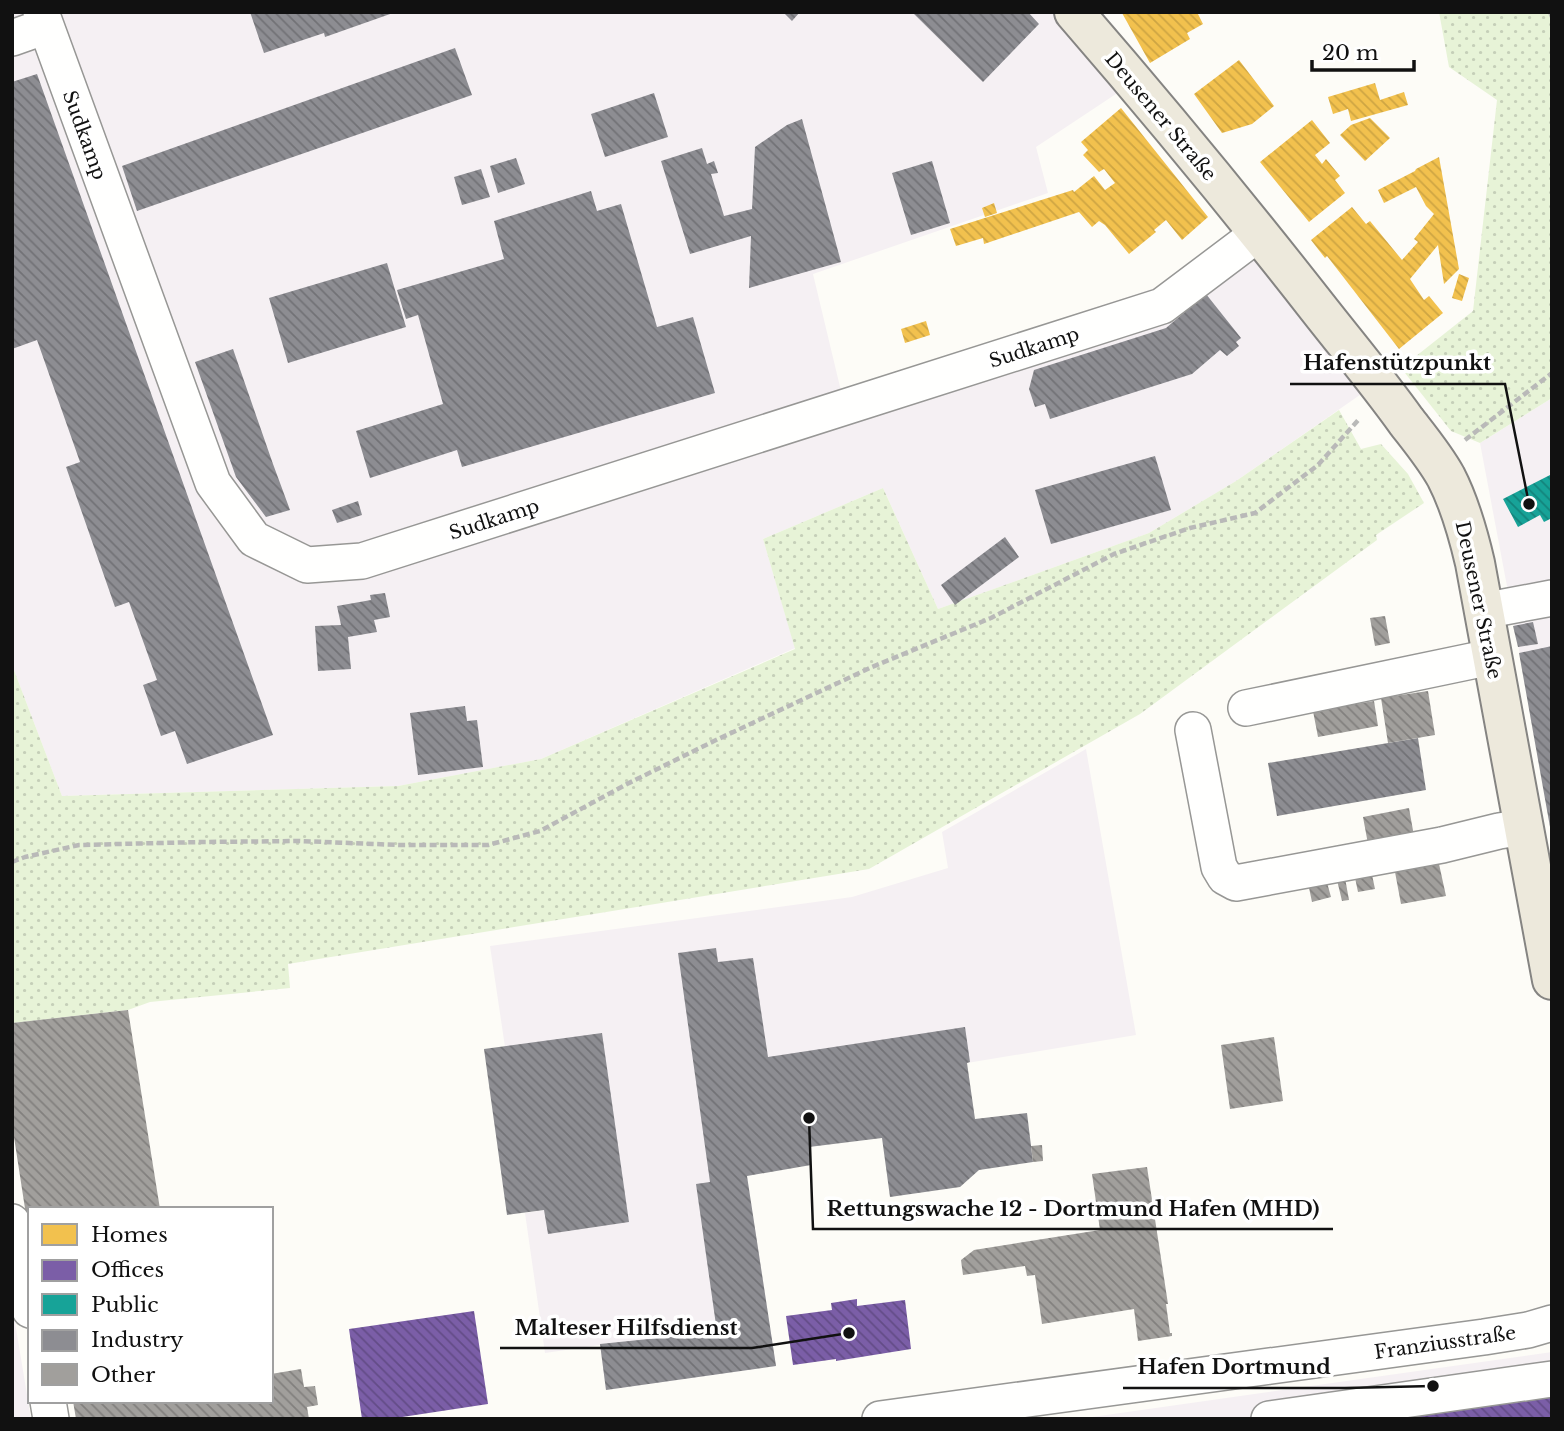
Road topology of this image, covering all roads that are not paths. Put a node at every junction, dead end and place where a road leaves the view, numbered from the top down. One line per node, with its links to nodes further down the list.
1 (1074, 12): 4 (main road, Deusener Straße)
2 (43, 19): 3 (street); 4 (street, Sudkamp)
3 (12, 38)
4 (1259, 233): 6 (main road, Deusener Straße)
5 (1552, 598): 6 (street)
6 (1483, 611): 7 (main road, Deusener Straße)
7 (1491, 657): 8 (street); 10 (main road, Deusener Straße)
8 (1246, 708)
9 (1193, 730): 10 (street)
10 (1524, 827): 11 (main road, Deusener Straße)
11 (1552, 980)
12 (12, 1222): 13 (street)
13 (28, 1300)
14 (1552, 1323): 16 (street, Franziusstraße)
15 (1552, 1379): 19 (street)
16 (1084, 1405): 17 (street, Franziusstraße)
17 (942, 1415): 18 (street, Franziusstraße)
18 (880, 1419)
19 (1269, 1419)

